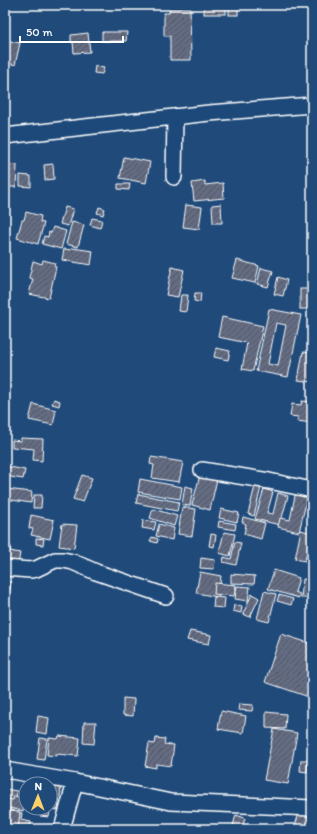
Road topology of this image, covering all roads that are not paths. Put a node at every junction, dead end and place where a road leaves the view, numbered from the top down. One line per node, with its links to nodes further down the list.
1 (312, 105): 2 (street)
2 (175, 117): 3 (street); 4 (street)
3 (5, 136)
4 (174, 176)
5 (202, 470): 6 (street)
6 (312, 490)
7 (5, 568): 8 (street)
8 (166, 596)
9 (5, 770): 10 (street)
10 (75, 782): 11 (street); 12 (street)
11 (312, 808)
12 (62, 829)

